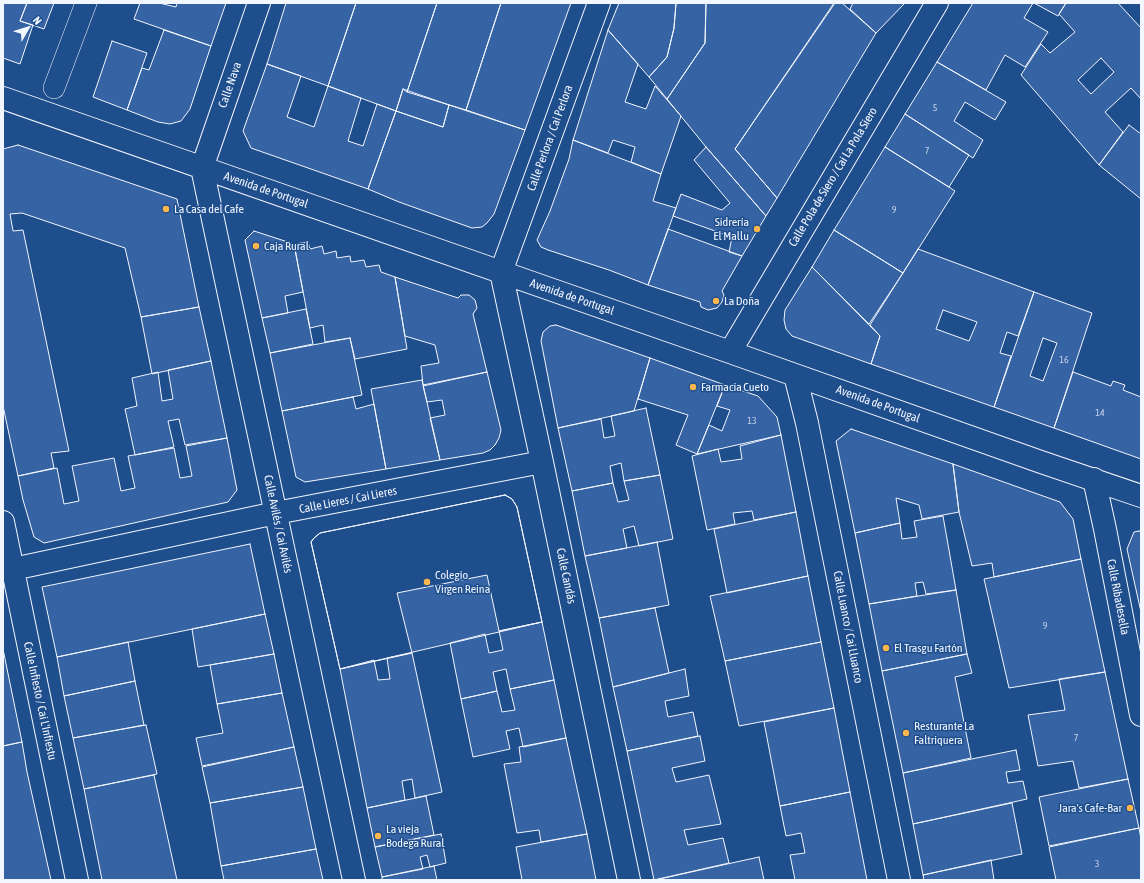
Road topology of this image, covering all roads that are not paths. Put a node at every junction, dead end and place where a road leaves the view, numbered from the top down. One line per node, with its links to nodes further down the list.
1 (86, 3): 5 (street)
2 (259, 3): 7 (street, Calle Nava)
3 (599, 3): 8 (street, Calle Perlora / Cai Perlora)
4 (937, 3): 9 (street, Calle Pola de Siero / Cai La Pola Siero)
5 (54, 88)
6 (3, 98): 7 (street, Avenida de Portugal)
7 (202, 168): 8 (street, Avenida de Portugal); 14 (street, Calle Avilés / Cai Avilés)
8 (501, 272): 9 (street, Avenida de Portugal); 11 (street, Calle Candás)
9 (730, 352): 10 (street, Avenida de Portugal)
10 (795, 375): 12 (street, Avenida de Portugal); 21 (street, Calle Luanco / Cai Lluanco)
11 (542, 462): 14 (street, Calle Lieres / Cai Lieres); 20 (street, Calle Candás)
12 (1094, 479): 13 (street, Avenida de Portugal); 17 (street, Calle Ribadesella)
13 (1141, 496)
14 (276, 513): 16 (street, Calle Lieres / Cai Lieres); 19 (street, Calle Avilés / Cai Avilés)
15 (3, 522): 16 (street, Calle Infiesto / Cai L'Infiestu)
16 (13, 569): 18 (street, Calle Infiesto / Cai L'Infiestu)
17 (1141, 715)
18 (77, 880)
19 (354, 880)
20 (629, 880)
21 (899, 880)

